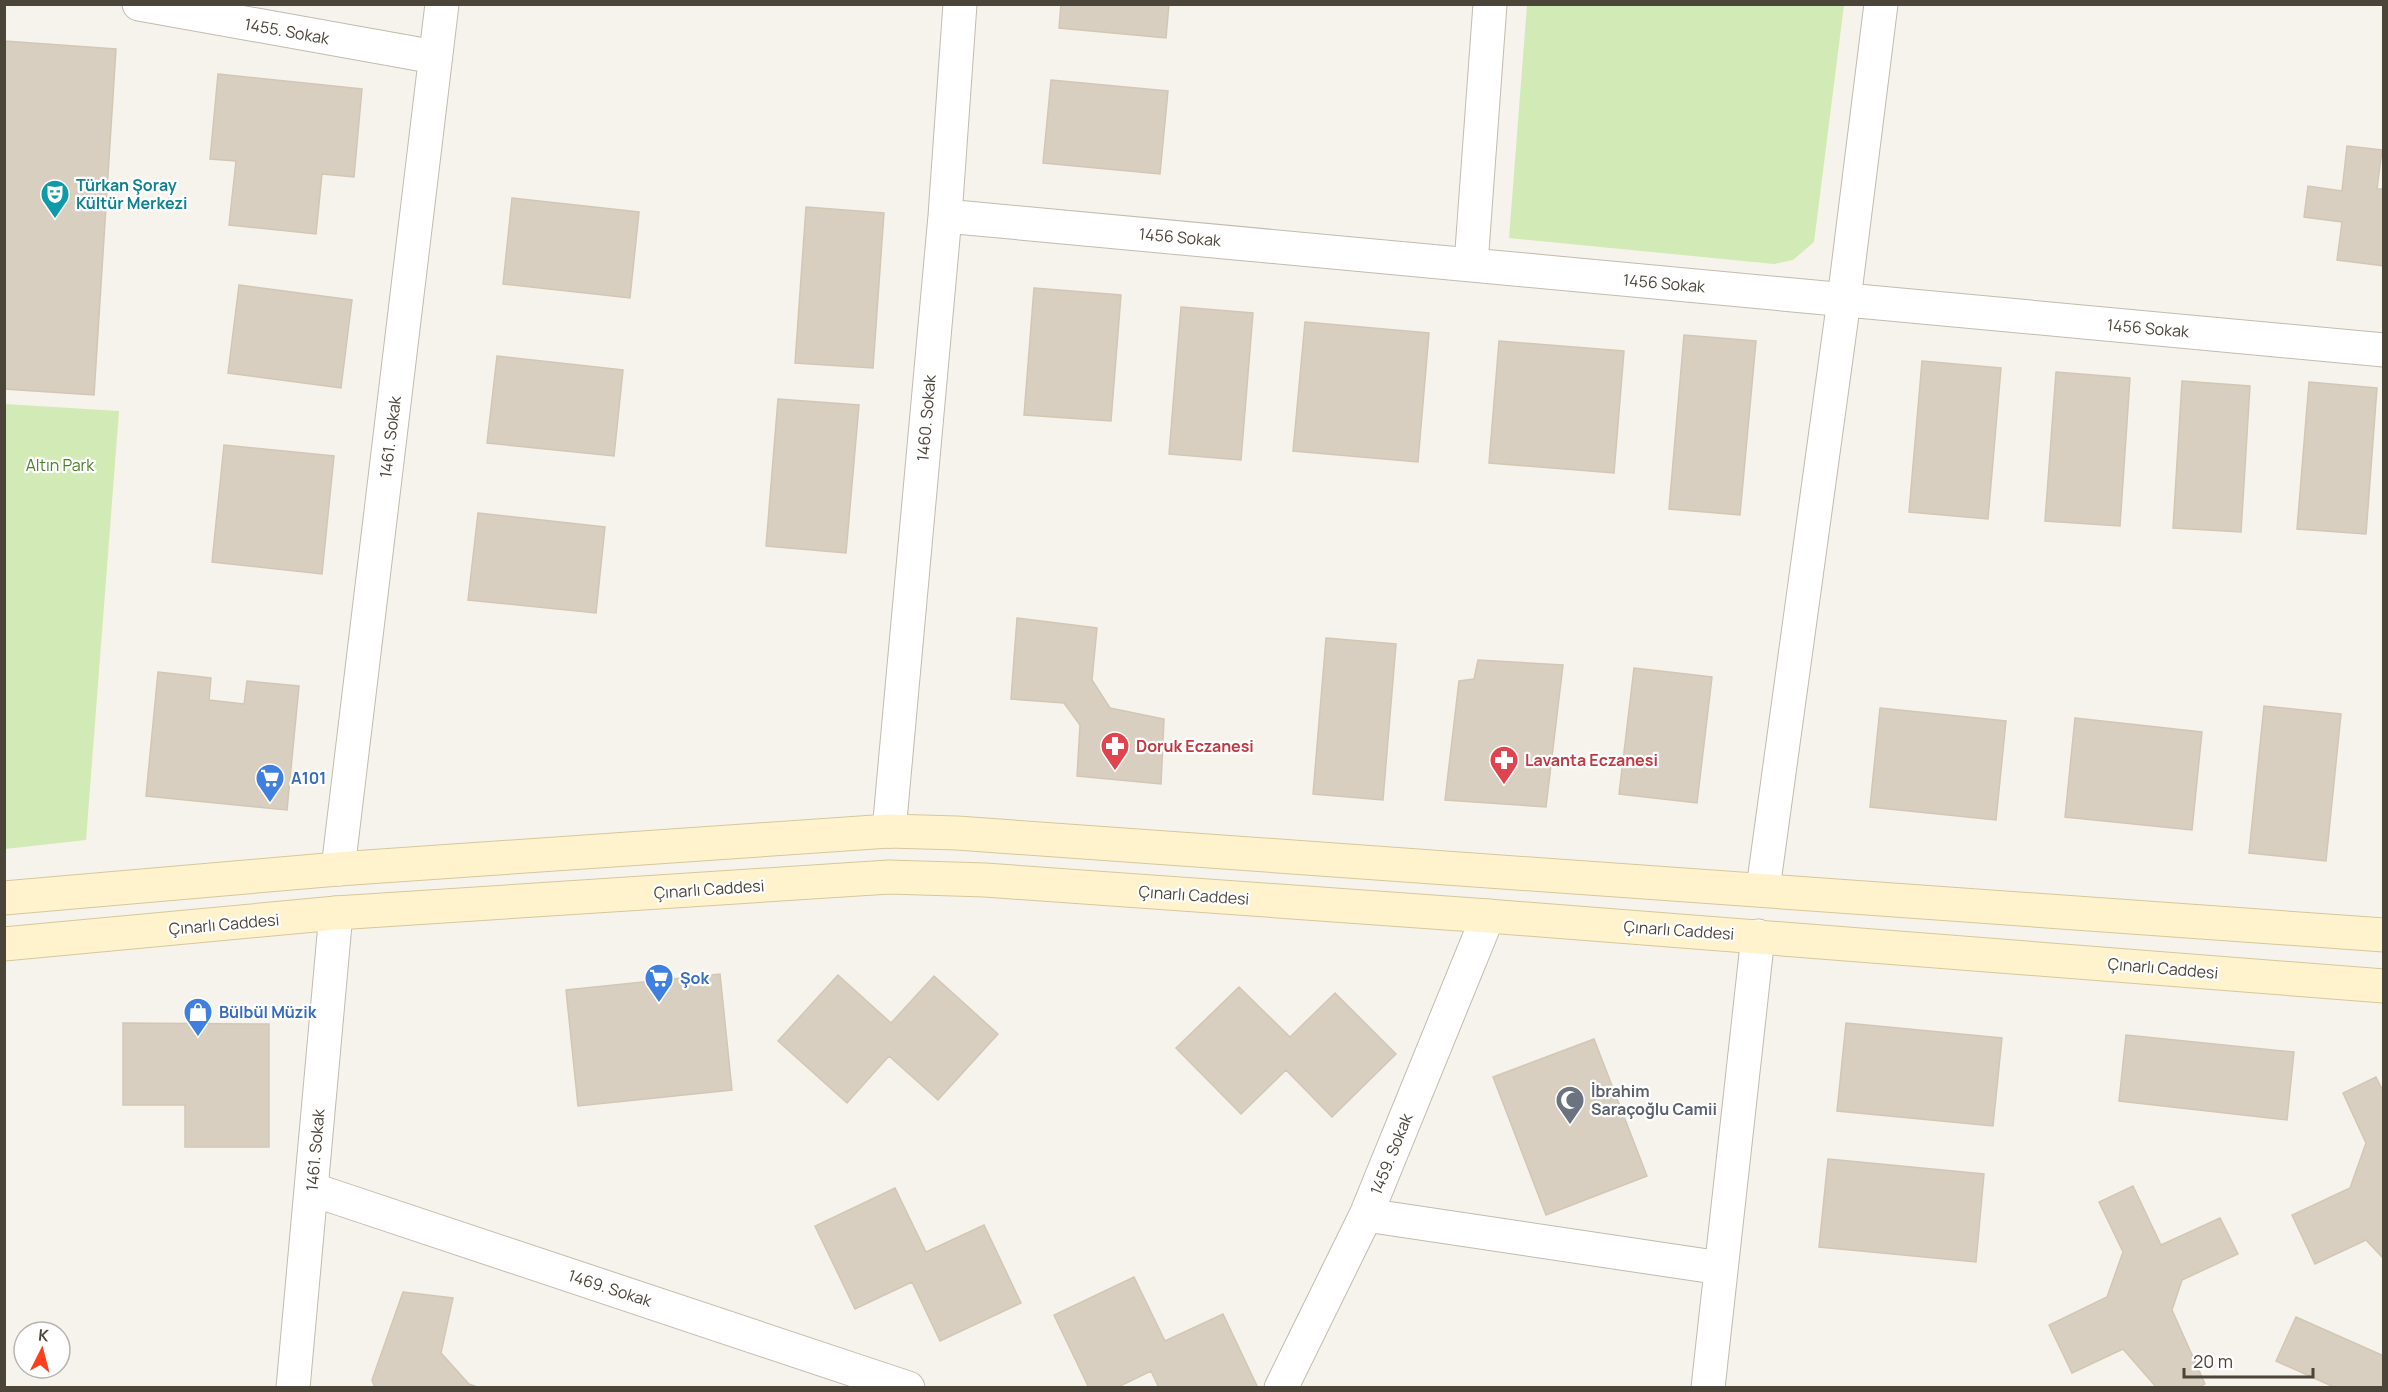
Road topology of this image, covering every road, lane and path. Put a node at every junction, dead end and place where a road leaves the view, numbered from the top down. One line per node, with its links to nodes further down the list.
1 (139, 4): 6 (street, 1455. Sokak)
2 (442, 4): 6 (street, 1461. Sokak)
3 (960, 4): 7 (street, 1460. Sokak)
4 (1490, 4): 8 (street)
5 (1881, 4): 9 (street)
6 (435, 57): 12 (street, 1461. Sokak)
7 (945, 216): 8 (street, 1456 Sokak); 11 (street, 1460. Sokak)
8 (1471, 264): 9 (street, 1456 Sokak)
9 (1844, 300): 10 (street, 1456 Sokak); 13 (street)
10 (2384, 350)
11 (889, 831): 12 (main road); 13 (main road)
12 (338, 869): 14 (main road); 15 (main road)
13 (1763, 889): 17 (main road); 18 (main road)
14 (4, 898)
15 (336, 913): 16 (main road, Çınarlı Caddesi); 19 (main road, Çınarlı Caddesi); 21 (street, 1461. Sokak)
16 (1488, 916): 18 (main road, Çınarlı Caddesi); 22 (street, 1459. Sokak)
17 (2384, 935)
18 (1758, 936): 20 (main road, Çınarlı Caddesi); 23 (street)
19 (4, 944)
20 (2384, 986)
21 (311, 1189): 24 (street, 1461. Sokak); 25 (street, 1469. Sokak)
22 (1366, 1215): 23 (street); 26 (street, 1459. Sokak)
23 (1721, 1268): 27 (street)
24 (293, 1388)
25 (908, 1388)
26 (1281, 1388)
27 (1708, 1388)

